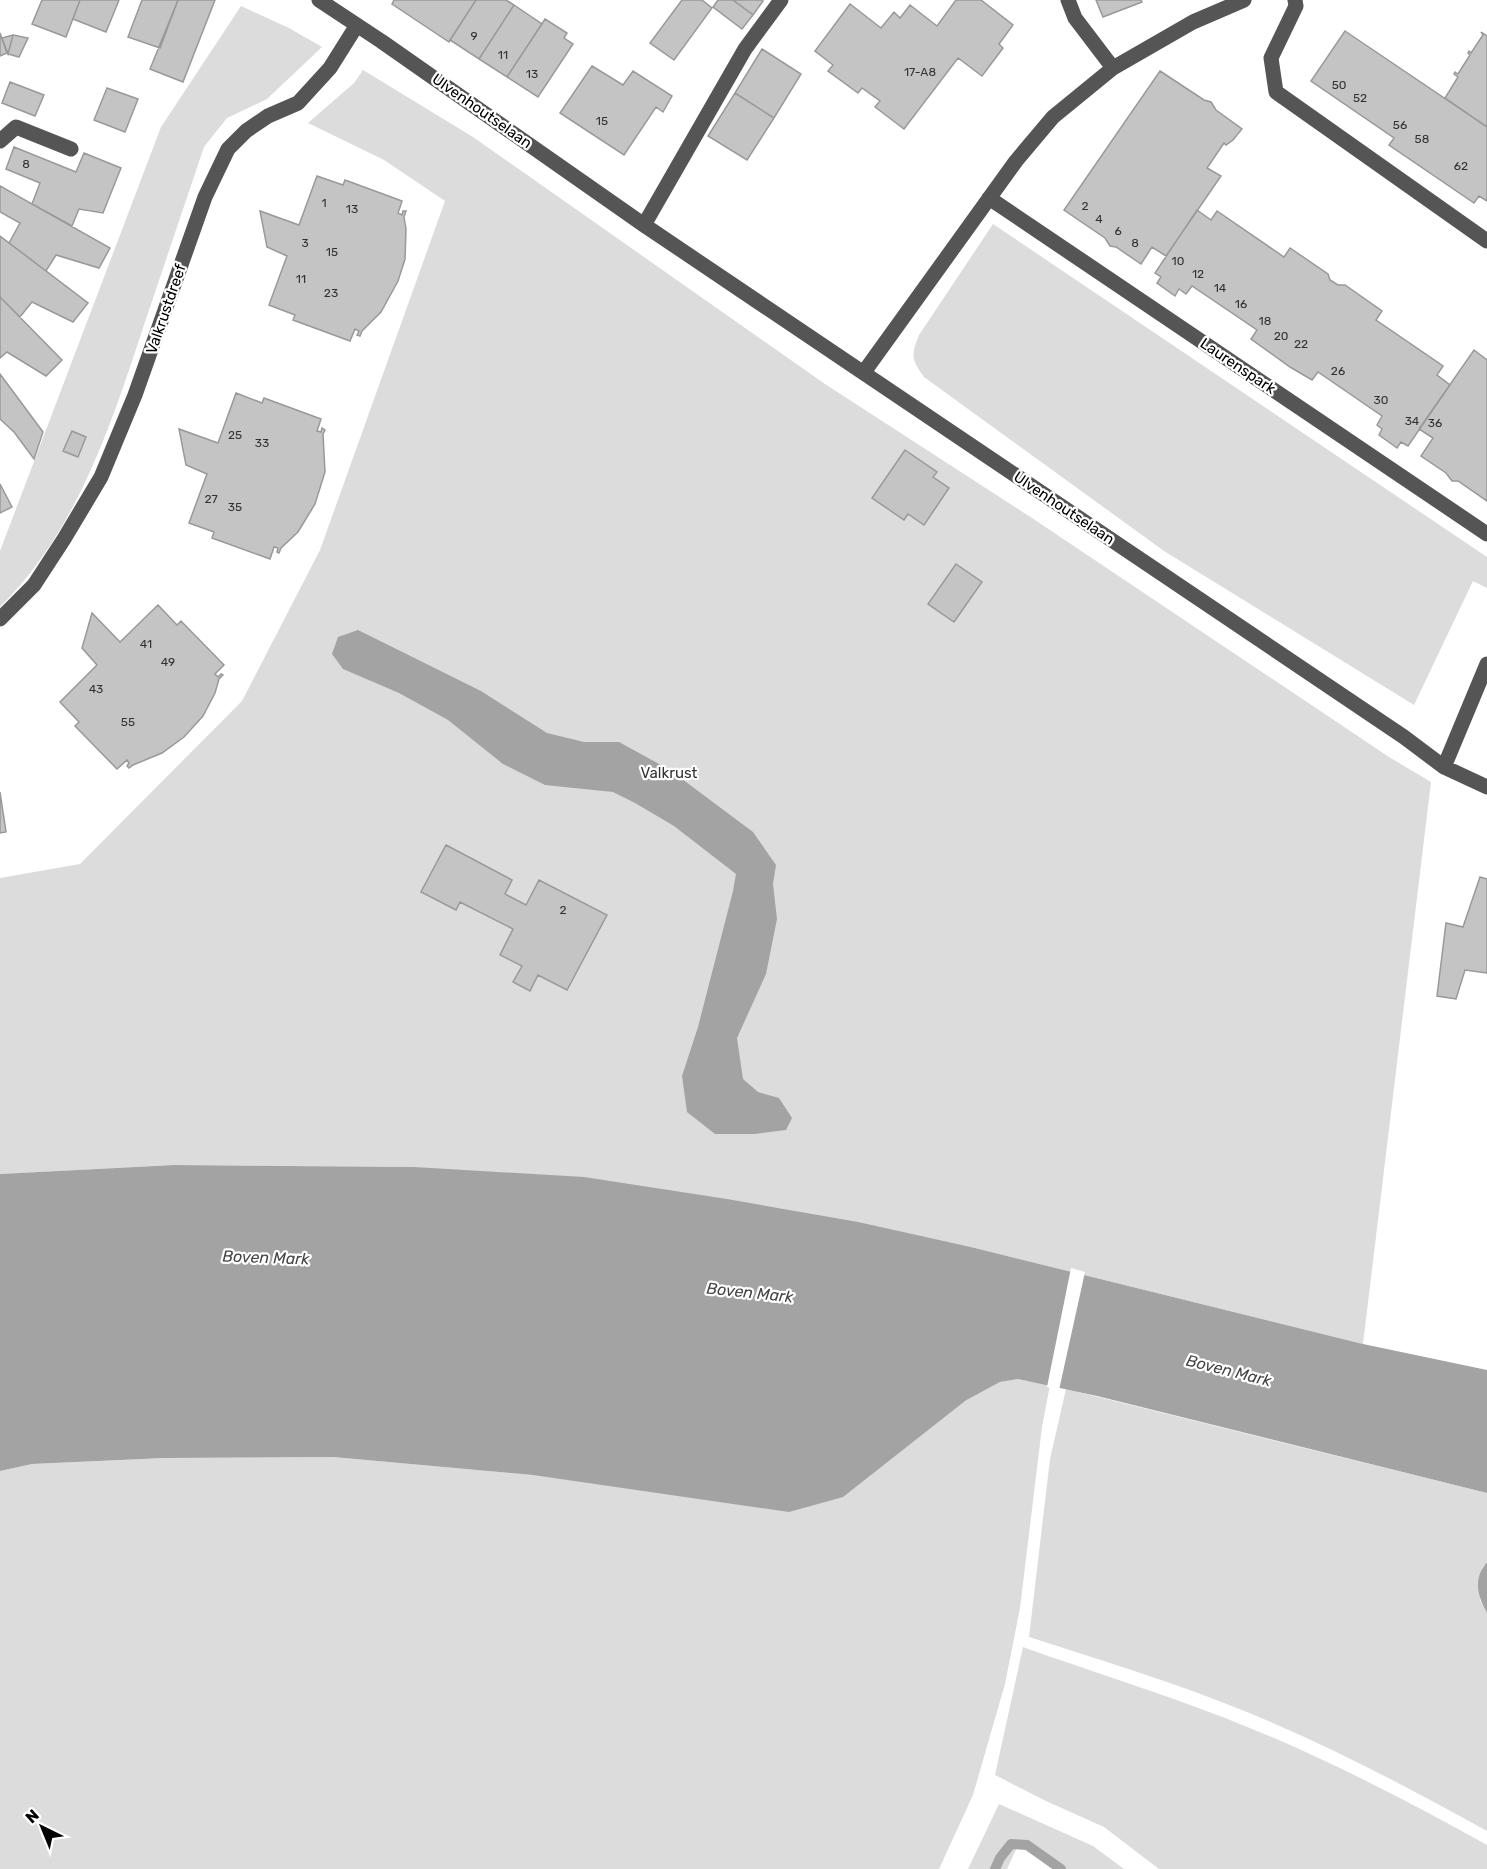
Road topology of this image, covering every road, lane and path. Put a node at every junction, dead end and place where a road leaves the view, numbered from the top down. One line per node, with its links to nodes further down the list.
1 (319, 0): 6 (street, Ulvenhoutselaan)
2 (781, 0): 11 (street)
3 (1068, 0): 7 (street)
4 (1244, 0): 7 (street)
5 (1295, 0): 12 (street)
6 (357, 25): 11 (street, Ulvenhoutselaan); 15 (street, Valkrustdreef)
7 (1113, 68): 10 (street)
8 (0, 141): 9 (street)
9 (71, 149)
10 (989, 198): 13 (street); 14 (street, Laurenspark)
11 (644, 225): 13 (street, Ulvenhoutselaan)
12 (1487, 241)
13 (864, 372): 17 (street, Ulvenhoutselaan)
14 (1487, 534)
15 (0, 619)
16 (1487, 664): 17 (street)
17 (1444, 767): 18 (street, Ulvenhoutselaan)
18 (1487, 787)

